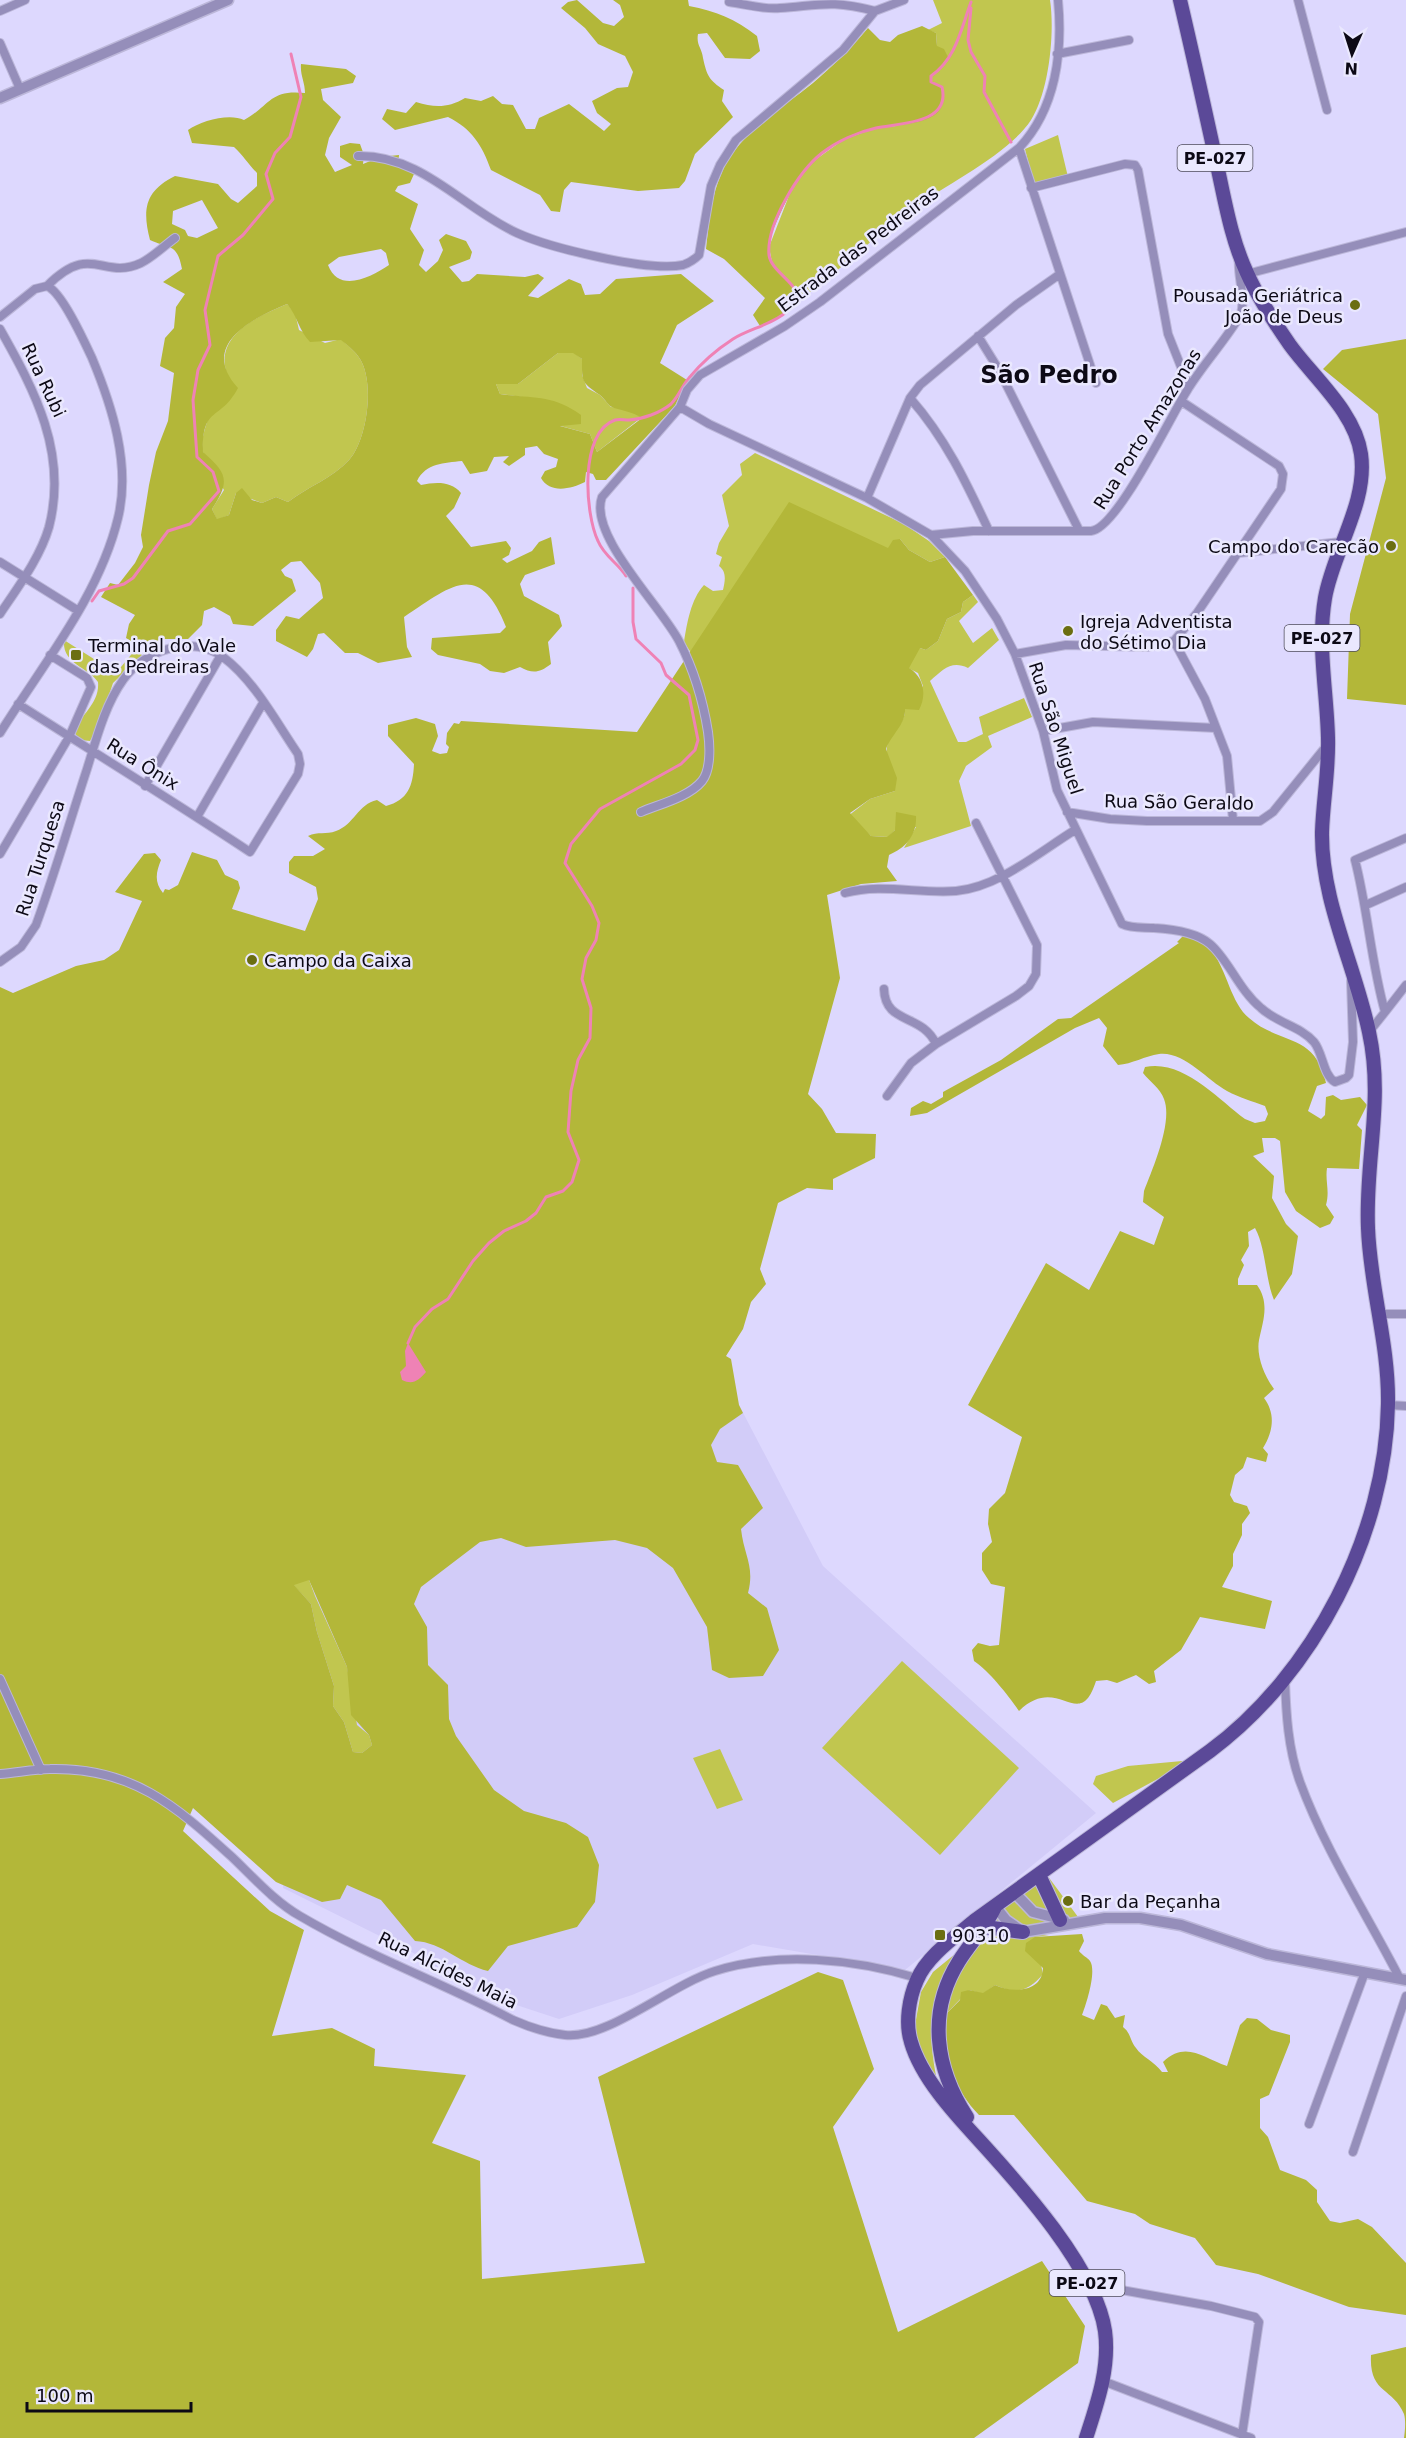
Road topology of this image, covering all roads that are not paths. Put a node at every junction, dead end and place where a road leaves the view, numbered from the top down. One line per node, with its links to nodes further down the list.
1 (25, 0): 8 (street)
2 (228, 0): 13 (street)
3 (904, 0): 9 (street)
4 (1058, 0): 12 (street, Estrada das Pedreiras)
5 (1180, 0): 21 (main road, PE-027)
6 (1298, 0): 15 (street)
7 (729, 2): 9 (street)
8 (0, 11)
9 (875, 11): 17 (street)
10 (1129, 40): 12 (street)
11 (0, 43): 13 (street)
12 (1057, 54): 16 (street, Estrada das Pedreiras)
13 (20, 89): 14 (street)
14 (0, 98)
15 (1328, 111)
16 (1019, 148): 18 (street); 32 (street, Estrada das Pedreiras)
17 (358, 156)
18 (1031, 188): 22 (street); 29 (street)
19 (1406, 232): 23 (street)
20 (175, 238): 24 (street)
21 (1239, 254): 23 (main road, PE-027); 29 (street, Rua Porto Amazonas)
22 (1060, 274): 27 (street); 28 (street)
23 (1247, 274): 37 (main road, PE-027)
24 (47, 286): 25 (street); 41 (street)
25 (0, 317)
26 (0, 329): 40 (street, Rua Rubi)
27 (978, 336): 30 (street); 34 (street)
28 (1096, 383)
29 (1189, 387): 31 (street, Rua Porto Amazonas)
30 (910, 398): 33 (street); 35 (street)
31 (1181, 401): 34 (street, Rua Porto Amazonas); 38 (street)
32 (680, 408): 33 (street, Rua São Miguel); 56 (street, Estrada das Pedreiras)
33 (867, 498): 36 (street, Rua São Miguel)
34 (1079, 530): 35 (street, Rua Porto Amazonas)
35 (989, 531): 36 (street, Rua Porto Amazonas)
36 (931, 535): 44 (street, Rua São Miguel)
37 (1341, 542): 38 (street); 53 (main road, PE-027)
38 (1238, 553): 43 (street)
39 (0, 562): 40 (street)
40 (24, 577): 41 (street); 42 (street, Rua Rubi)
41 (77, 610): 45 (street)
42 (0, 614)
43 (1174, 641): 44 (street); 49 (street)
44 (1015, 654): 50 (street, Rua São Miguel)
45 (50, 655): 48 (street); 52 (street)
46 (221, 655): 47 (street); 54 (street, Rua Turquesa); 55 (street)
47 (263, 703): 58 (street); 58 (street, Rua Ônix)
48 (18, 704): 51 (street); 52 (street, Rua Ônix)
49 (1216, 728): 50 (street); 59 (street)
50 (1043, 731): 57 (street, Rua São Miguel)
51 (0, 733)
52 (69, 737): 54 (street, Rua Ônix); 63 (street)
53 (1328, 744): 59 (street, Rua São Geraldo); 69 (main road, PE-027)
54 (93, 752): 55 (street, Rua Ônix); 68 (street, Rua Turquesa)
55 (145, 786): 58 (street, Rua Ônix)
56 (642, 812)
57 (1067, 812): 59 (street, Rua São Geraldo); 61 (street, Rua São Miguel)
58 (197, 817)
59 (1233, 820)
60 (976, 823): 64 (street)
61 (1075, 830): 64 (street); 69 (street, Rua São Miguel)
62 (1406, 838): 67 (street)
63 (0, 854)
64 (1003, 874): 66 (street); 74 (street)
65 (1406, 887): 67 (street)
66 (845, 892)
67 (1366, 905): 72 (street)
68 (0, 962)
69 (1351, 965): 73 (main road, PE-027)
70 (1406, 985): 72 (street)
71 (884, 988): 74 (street)
72 (1385, 1012): 73 (street)
73 (1369, 1032): 76 (main road, PE-027)
74 (936, 1044): 75 (street)
75 (887, 1096)
76 (1381, 1314): 77 (street); 78 (main road, PE-027)
77 (1406, 1314)
78 (1388, 1405): 79 (street); 80 (main road, PE-027)
79 (1406, 1406)
80 (1285, 1678): 84 (main road, PE-027); 93 (street)
81 (0, 1679): 82 (street)
82 (41, 1770): 83 (street, Rua Alcides Maia); 92 (street, Rua Alcides Maia)
83 (0, 1774)
84 (1039, 1875): 85 (main road, PE-027); 87 (main road)
85 (1014, 1892): 86 (main road, PE-027); 87 (street)
86 (995, 1906): 89 (main road, PE-027); 90 (street); 92 (main road, PE-027)
87 (1060, 1920): 88 (street)
88 (1081, 1921): 90 (street); 91 (street)
89 (985, 1927): 90 (main road); 97 (main road, PE-027)
90 (1023, 1932)
91 (1365, 1972): 93 (street); 95 (street)
92 (917, 1978): 97 (main road, PE-027)
93 (1402, 1979)
94 (1406, 1996): 96 (street)
95 (1309, 2124)
96 (1353, 2152)
97 (992, 2154): 98 (main road, PE-027)
98 (1088, 2284): 99 (main road, PE-027); 100 (street)
99 (1103, 2381): 100 (street); 101 (main road, PE-027)
100 (1246, 2437)
101 (1086, 2438)

